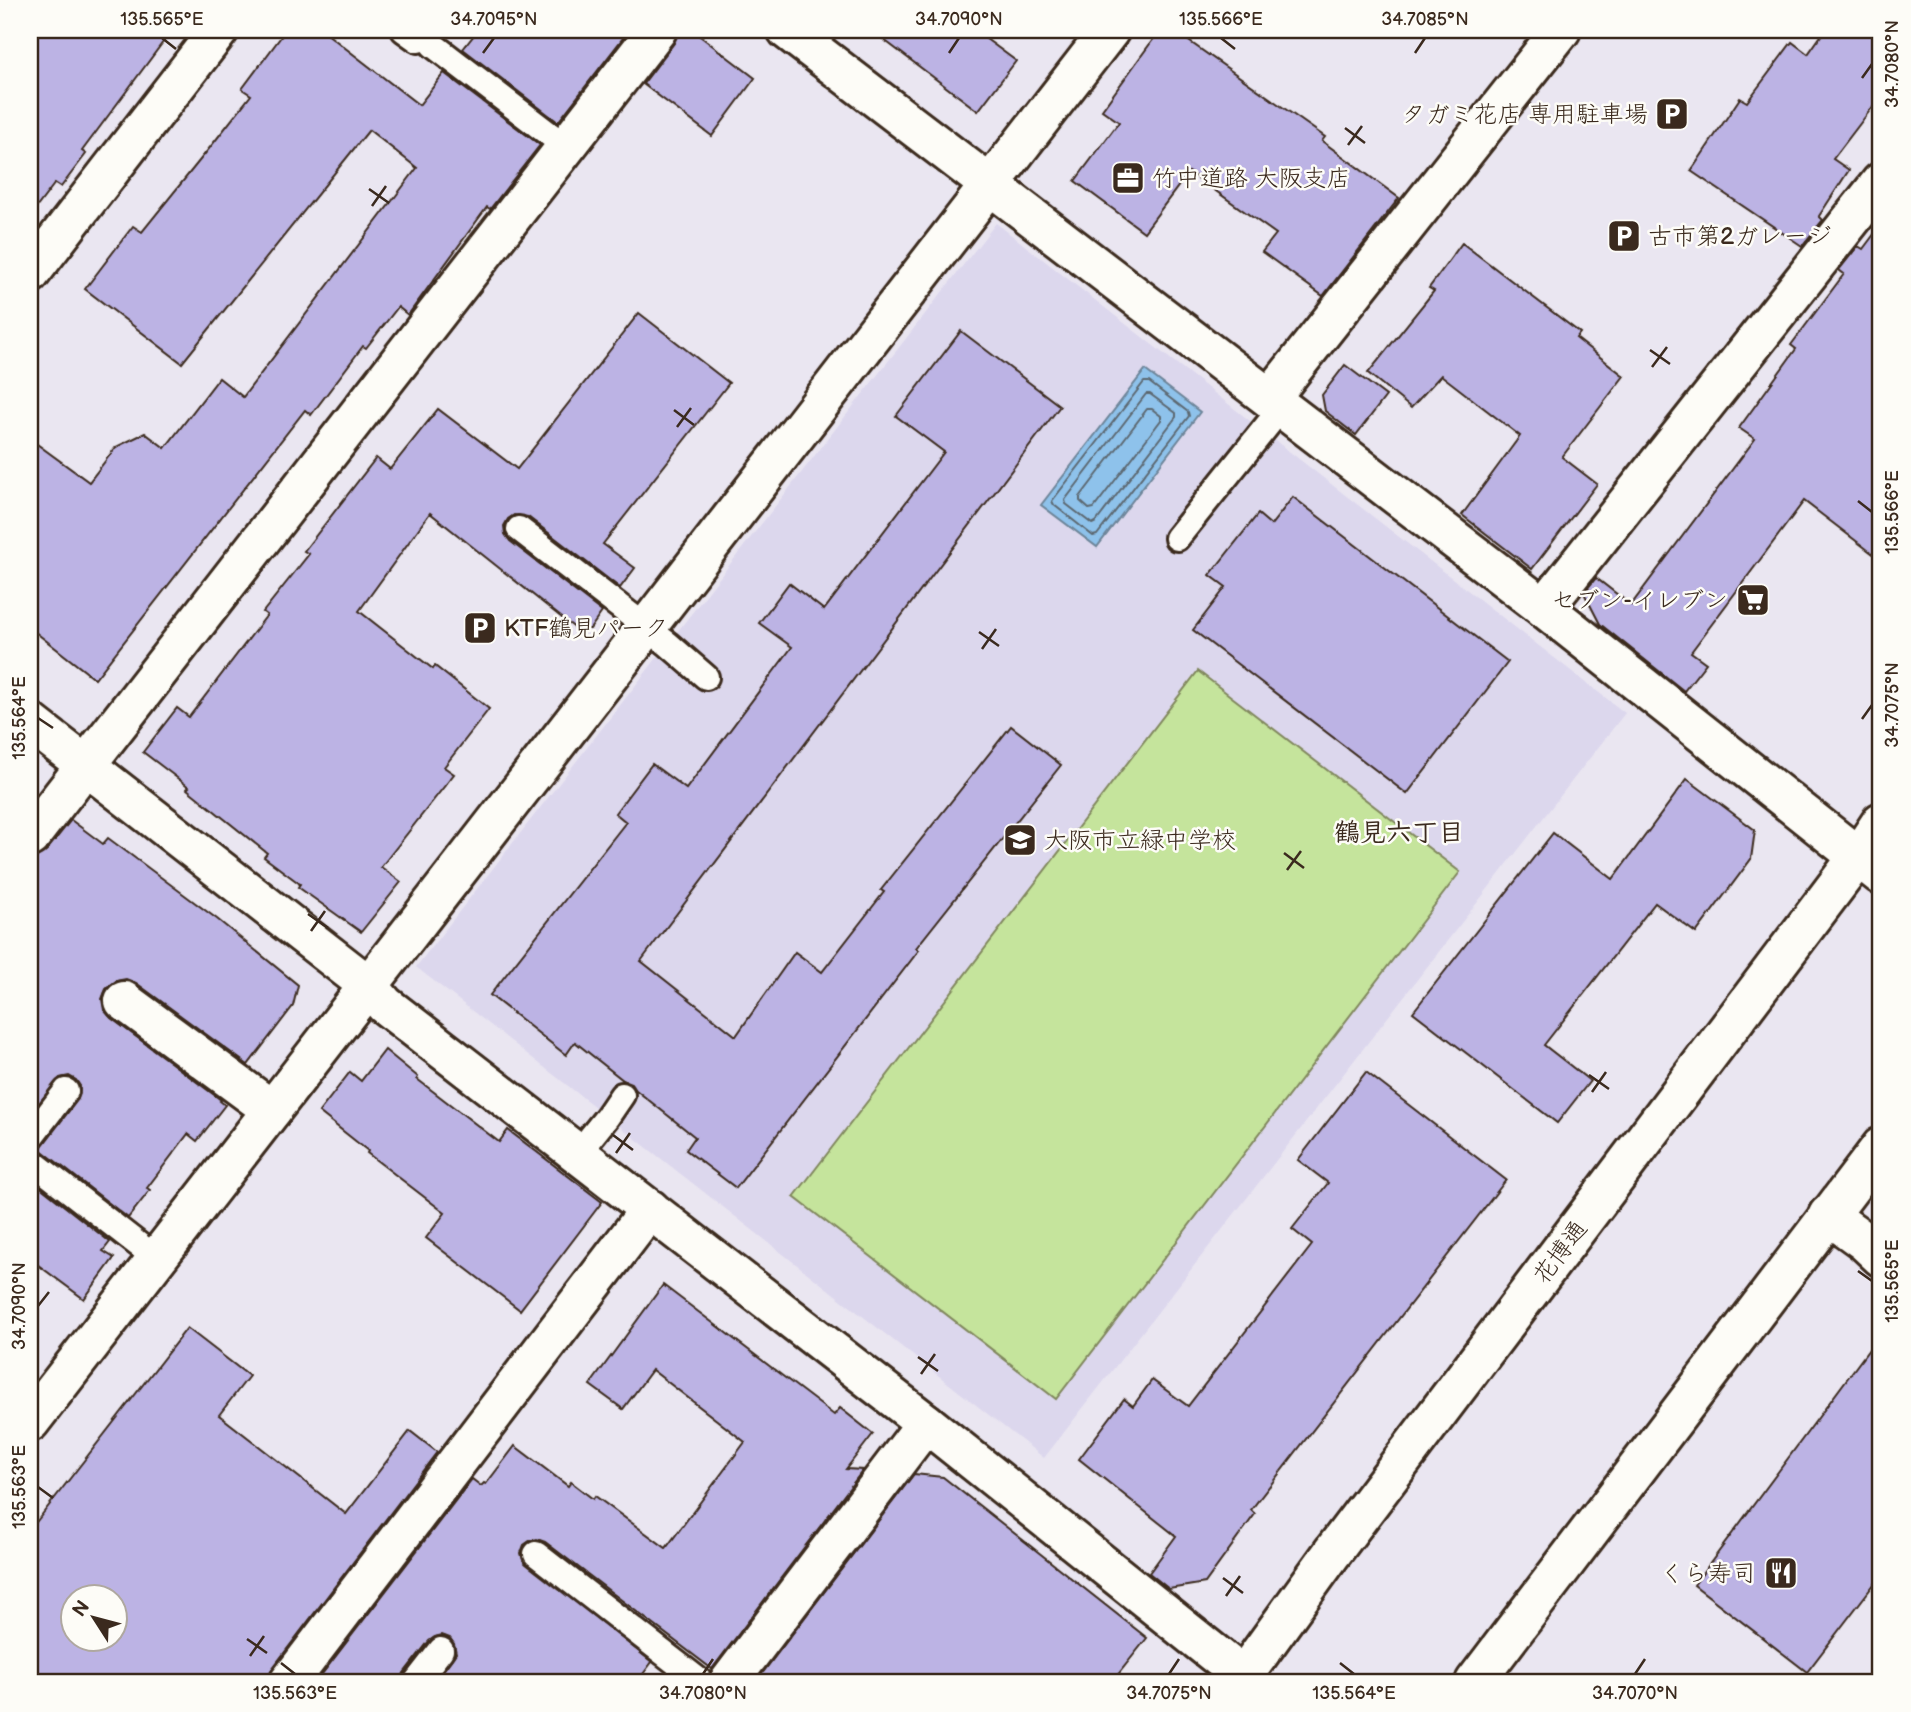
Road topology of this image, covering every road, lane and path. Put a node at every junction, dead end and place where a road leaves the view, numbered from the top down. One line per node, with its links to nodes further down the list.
1 (219, 30): 10 (street)
2 (657, 30): 7 (street)
3 (788, 30): 9 (street)
4 (1110, 30): 9 (street)
5 (1561, 30): 11 (street)
6 (418, 38): 7 (lane)
7 (566, 147): 18 (street)
8 (1881, 182): 14 (street)
9 (990, 184): 11 (street); 15 (street)
10 (30, 274)
11 (1276, 402): 13 (lane); 14 (street)
12 (519, 529): 15 (lane)
13 (1177, 538)
14 (1544, 608): 21 (street)
15 (645, 628): 16 (lane); 22 (street)
16 (706, 677)
17 (30, 722): 18 (street)
18 (86, 765): 20 (street); 22 (street)
19 (1881, 822): 21 (street, 花博通)
20 (30, 837)
21 (1870, 866): 39 (street, 花博通)
22 (368, 985): 26 (street); 29 (street)
23 (124, 1002): 26 (street)
24 (66, 1091): 27 (lane)
25 (622, 1095): 29 (lane)
26 (272, 1110): 34 (street)
27 (30, 1138)
28 (1881, 1147): 32 (street)
29 (578, 1153): 31 (street)
30 (30, 1160): 34 (lane)
31 (650, 1209): 36 (street); 40 (street)
32 (1828, 1215): 33 (street); 44 (street)
33 (1881, 1257)
34 (157, 1259): 35 (street)
35 (30, 1422)
36 (926, 1423): 39 (street); 43 (street)
37 (536, 1554): 42 (lane)
38 (441, 1650): 41 (lane)
39 (1244, 1680)
40 (292, 1681)
41 (416, 1682)
42 (701, 1682)
43 (729, 1682)
44 (1475, 1682)

